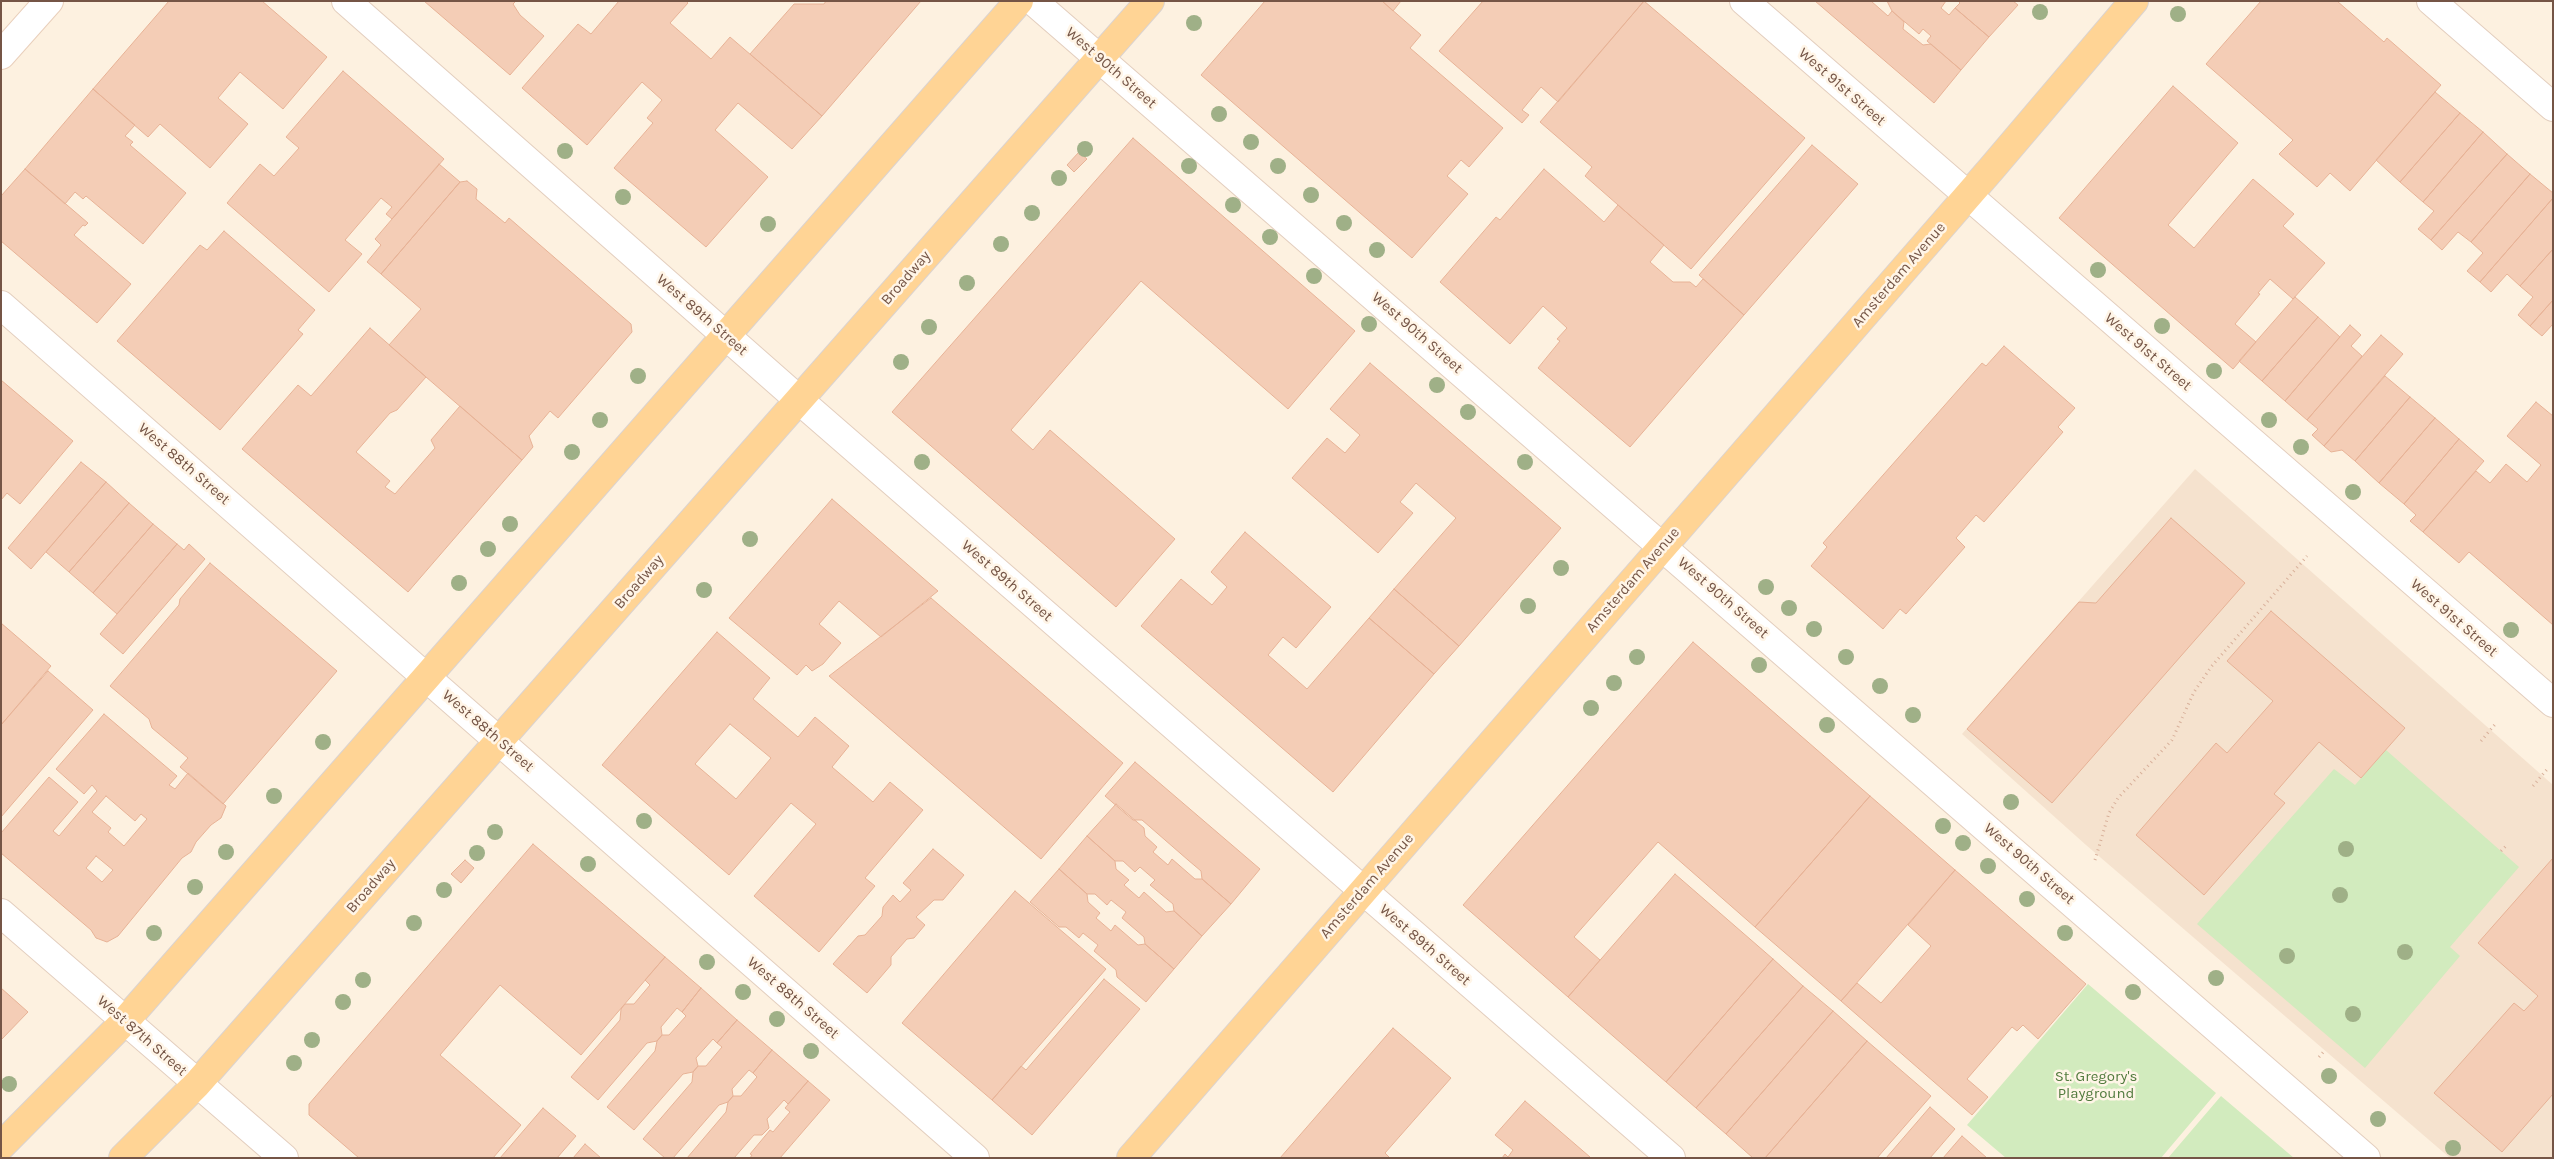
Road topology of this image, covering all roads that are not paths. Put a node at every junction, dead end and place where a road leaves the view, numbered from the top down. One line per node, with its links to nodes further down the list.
1 (48, 1): 9 (street)
2 (346, 1): 14 (street, West 89th Street)
3 (1018, 1): 14 (main road)
4 (1033, 1): 10 (street, West 90th Street)
5 (1150, 1): 10 (main road, Broadway)
6 (1744, 1): 12 (street, West 91st Street)
7 (2134, 1): 12 (main road, Amsterdam Avenue)
8 (2431, 1): 11 (street)
9 (1, 55)
10 (1100, 59): 15 (main road, Broadway); 16 (street, West 90th Street)
11 (2553, 107)
12 (1968, 195): 16 (main road, Amsterdam Avenue); 18 (street, West 91st Street)
13 (1, 305): 17 (street, West 88th Street)
14 (727, 337): 15 (street, West 89th Street); 17 (main road)
15 (799, 400): 19 (main road, Broadway); 20 (street, West 89th Street)
16 (1663, 546): 20 (main road, Amsterdam Avenue); 30 (street, West 90th Street)
17 (428, 678): 19 (street, West 88th Street); 22 (main road)
18 (2553, 703)
19 (499, 740): 23 (main road, Broadway); 27 (street, West 88th Street)
20 (1363, 891): 28 (main road, Amsterdam Avenue); 29 (street, West 89th Street)
21 (1, 914): 22 (street, West 87th Street)
22 (125, 1021): 23 (street, West 87th Street); 24 (main road)
23 (197, 1084): 25 (main road, Broadway); 26 (street, West 87th Street)
24 (1, 1146)
25 (123, 1158)
26 (284, 1158)
27 (975, 1158)
28 (1131, 1158)
29 (1671, 1158)
30 (2366, 1158)

